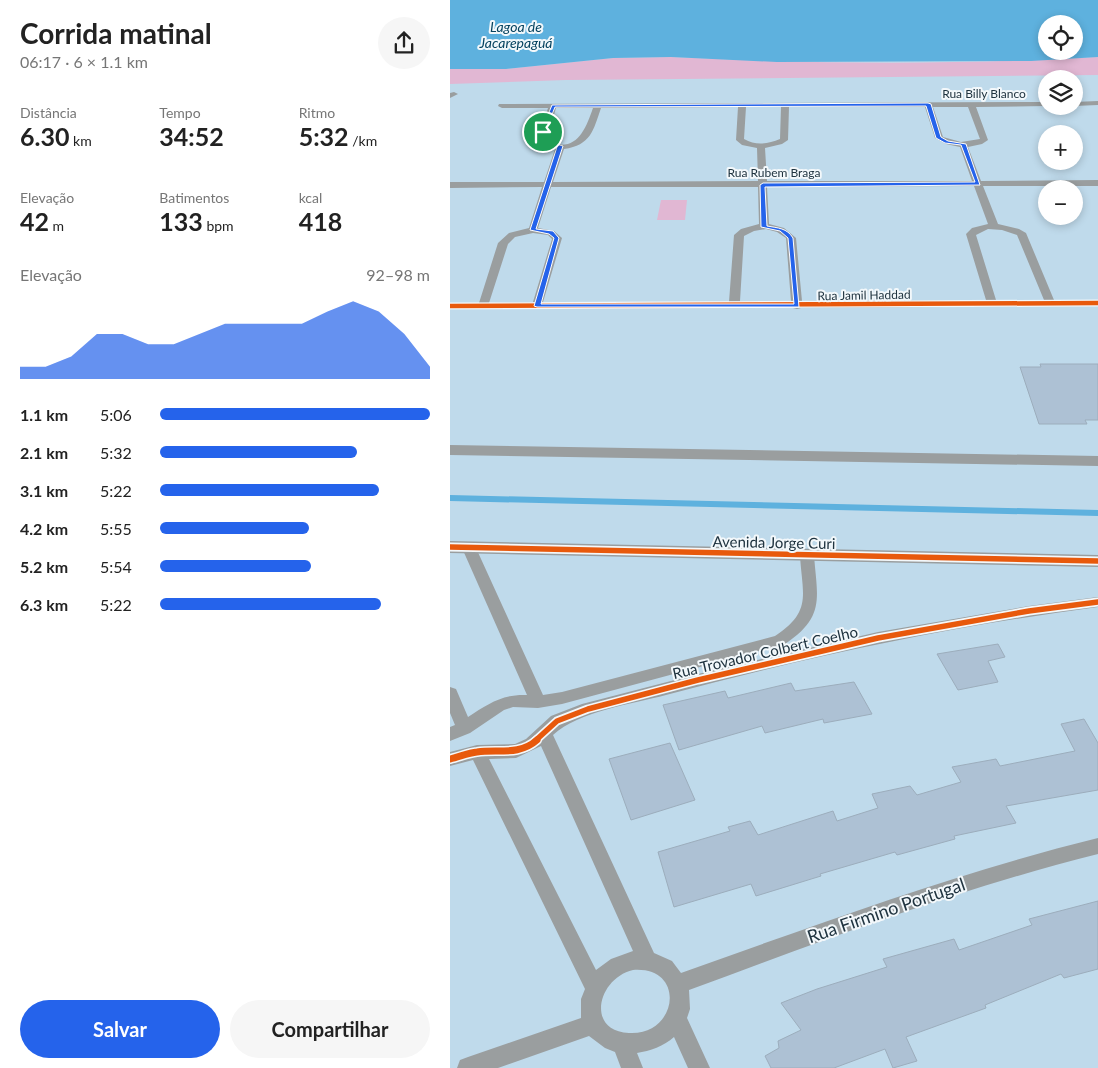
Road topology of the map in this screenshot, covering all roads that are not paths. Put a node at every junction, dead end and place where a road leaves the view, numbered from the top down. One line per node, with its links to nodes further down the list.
1 (928, 104): 2 (street, Rua Billy Blanco); 7 (street, Rua Billy Blanco); 11 (street)
2 (971, 104): 3 (street, Rua Billy Blanco); 11 (street)
3 (1038, 104)
4 (1083, 104): 5 (street)
5 (1098, 104)
6 (742, 105): 7 (street, Rua Billy Blanco); 10 (street, Rua Billy Blanco); 13 (street)
7 (785, 105): 13 (street)
8 (502, 106): 9 (street, Rua Billy Blanco)
9 (553, 106): 10 (street, Rua Billy Blanco); 12 (street)
10 (598, 106): 12 (street)
11 (964, 144): 15 (street)
12 (560, 146): 17 (street)
13 (761, 146): 18 (street)
14 (1098, 183): 15 (street, Rua Rubem Braga)
15 (978, 184): 18 (street, Rua Rubem Braga); 20 (street)
16 (450, 185): 17 (street, Rua Rubem Braga)
17 (548, 185): 18 (street, Rua Rubem Braga); 21 (street)
18 (763, 185): 19 (street)
19 (764, 227): 25 (street); 29 (street)
20 (994, 227): 22 (street); 24 (street)
21 (533, 230): 27 (street); 28 (street)
22 (1050, 302): 23 (street, Rua Jamil Haddad); 24 (street, Rua Jamil Haddad)
23 (1098, 303)
24 (992, 304): 29 (street, Rua Jamil Haddad)
25 (734, 305): 28 (street, Rua Jamil Haddad); 29 (street, Rua Jamil Haddad)
26 (450, 306): 27 (street, Rua Jamil Haddad)
27 (483, 306): 28 (street, Rua Jamil Haddad)
28 (537, 306)
29 (797, 306)
30 (450, 450): 31 (street)
31 (1098, 461)
32 (450, 547): 33 (street, Avenida Jorge Curi)
33 (469, 548): 34 (street, Avenida Jorge Curi); 38 (street)
34 (807, 555): 35 (street, Avenida Jorge Curi); 38 (street)
35 (1098, 560)
36 (1098, 602): 40 (street, Rua Trovador Colbert Coelho)
37 (450, 694): 39 (street)
38 (538, 702): 39 (street)
39 (457, 731)
40 (544, 732): 41 (street, Rua Trovador Colbert Coelho); 44 (street)
41 (477, 752): 42 (street, Rua Trovador Colbert Coelho); 46 (street)
42 (450, 759)
43 (1098, 846): 45 (street, Rua Firmino Portugal)
44 (647, 960): 45 (street); 46 (street)
45 (678, 984): 47 (street)
46 (595, 988): 48 (street)
47 (677, 1020): 49 (street); 51 (street)
48 (593, 1024): 49 (street); 50 (street)
49 (628, 1058)
50 (468, 1068)
51 (699, 1068)

